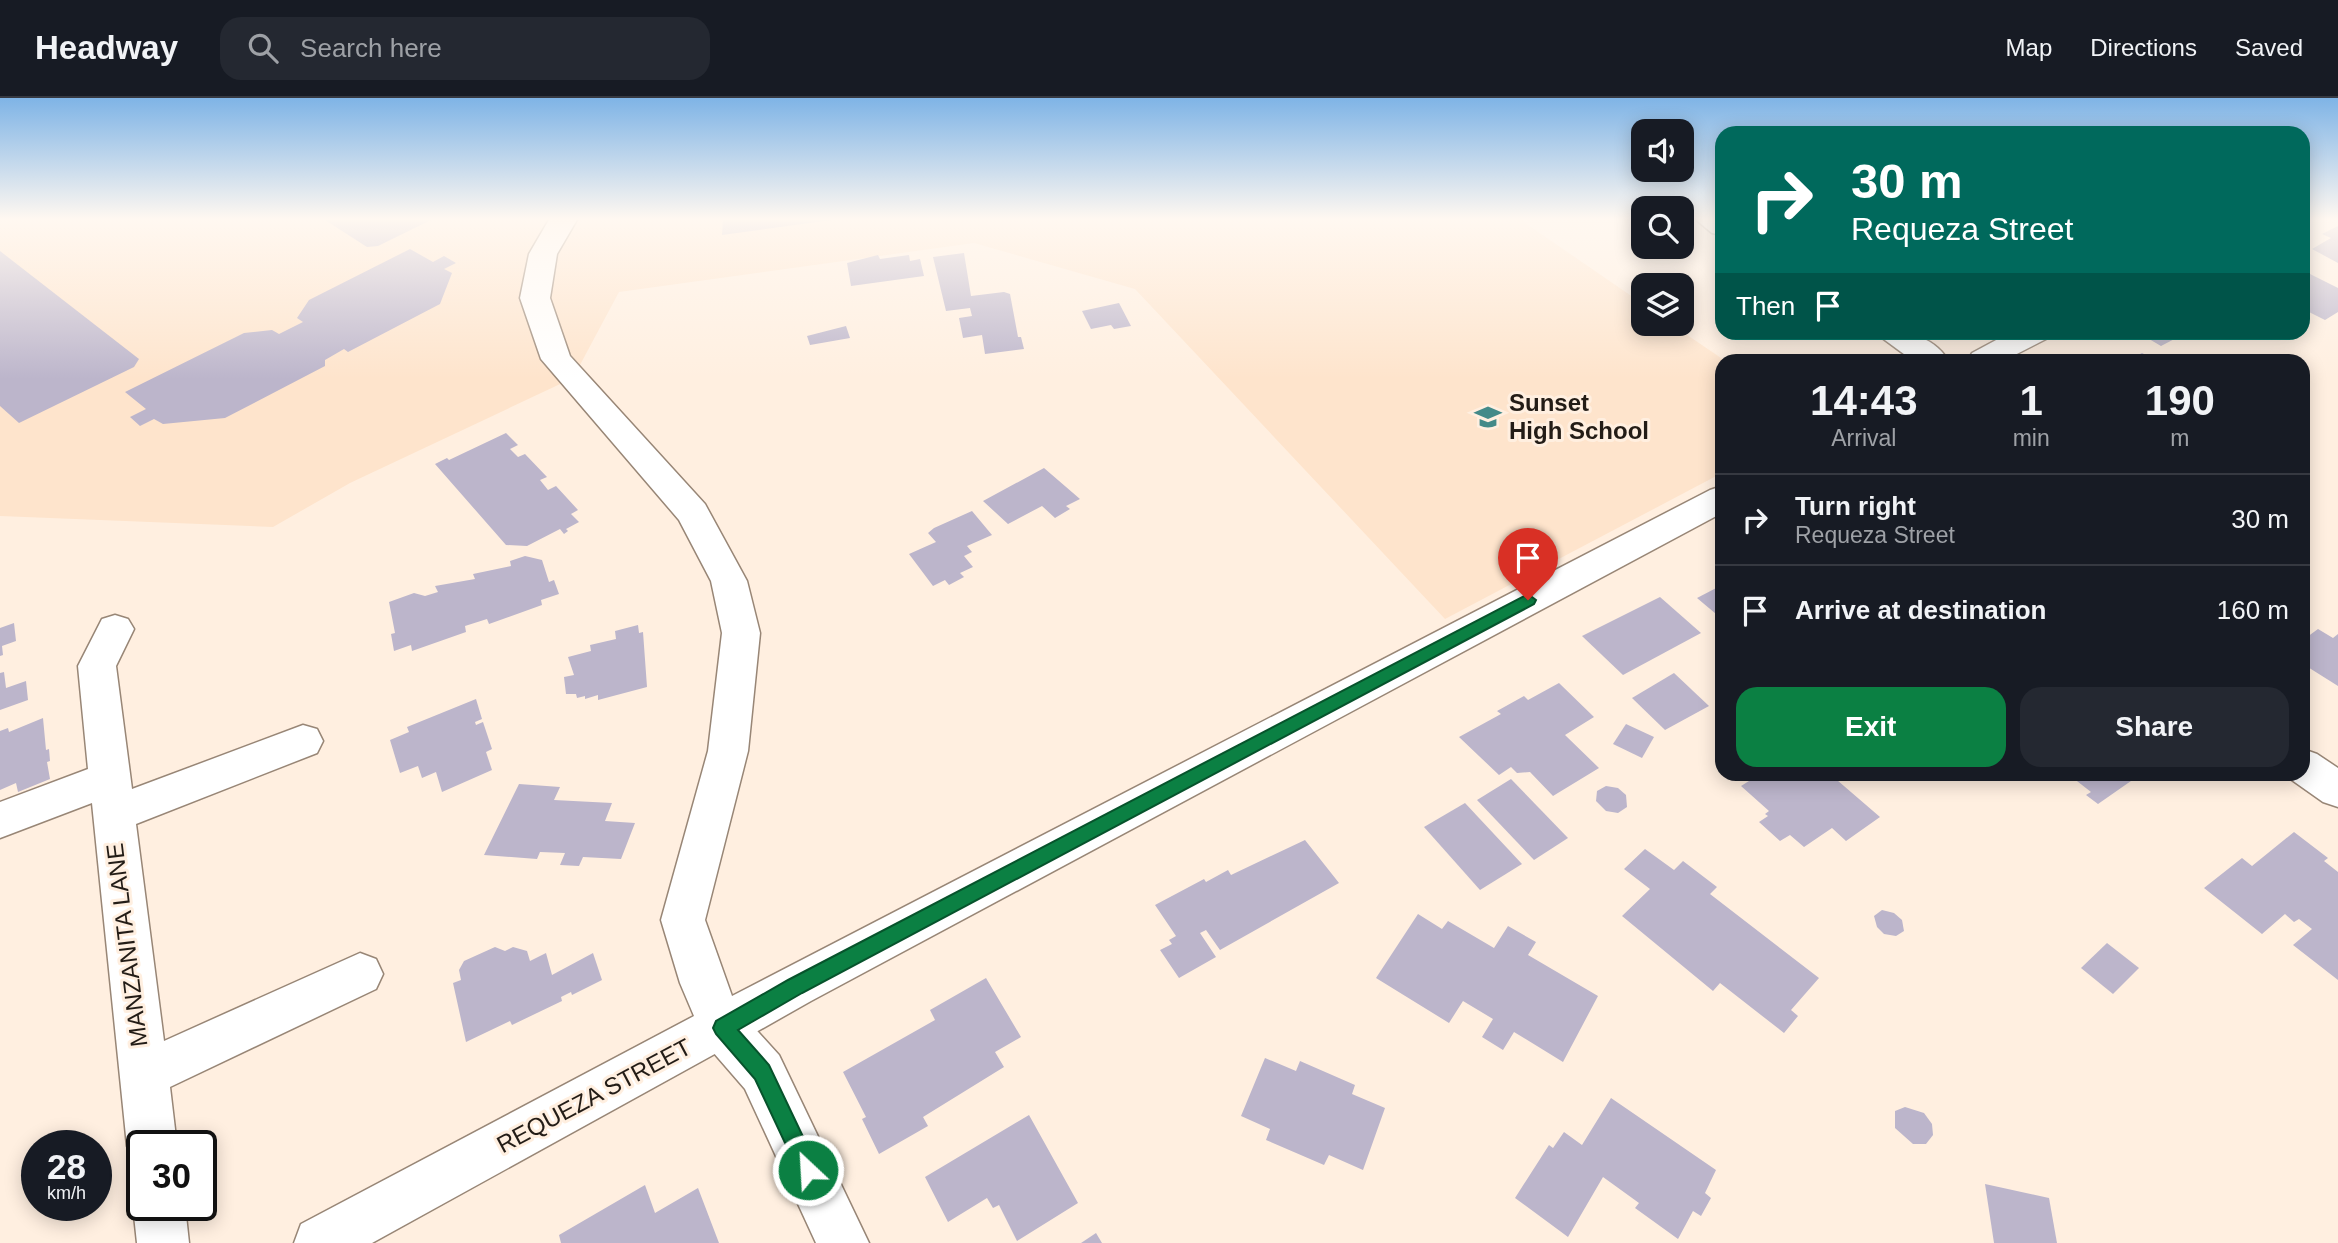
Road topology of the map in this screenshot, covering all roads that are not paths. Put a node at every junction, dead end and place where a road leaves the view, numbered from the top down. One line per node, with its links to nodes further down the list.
1 (540, 271): 14 (street)
2 (1902, 340): 4 (street)
3 (2020, 340): 5 (street)
4 (1924, 354)
5 (1994, 354)
6 (1715, 502): 14 (street, REQUEZA STREET)
7 (115, 629): 11 (street, MANZANITA LANE)
8 (303, 741): 11 (street, MANZANITA LANE)
9 (2310, 771): 10 (street)
10 (2338, 790)
11 (110, 797): 12 (street, MANZANITA LANE); 15 (street, MANZANITA LANE)
12 (0, 820)
13 (360, 974): 15 (street, MANZANITA LANE)
14 (723, 1028): 19 (street, REQUEZA STREET); 20 (street)
15 (143, 1075): 16 (street, MANZANITA LANE)
16 (150, 1130)
17 (161, 1221): 18 (street)
18 (163, 1243)
19 (320, 1243)
20 (843, 1243)

